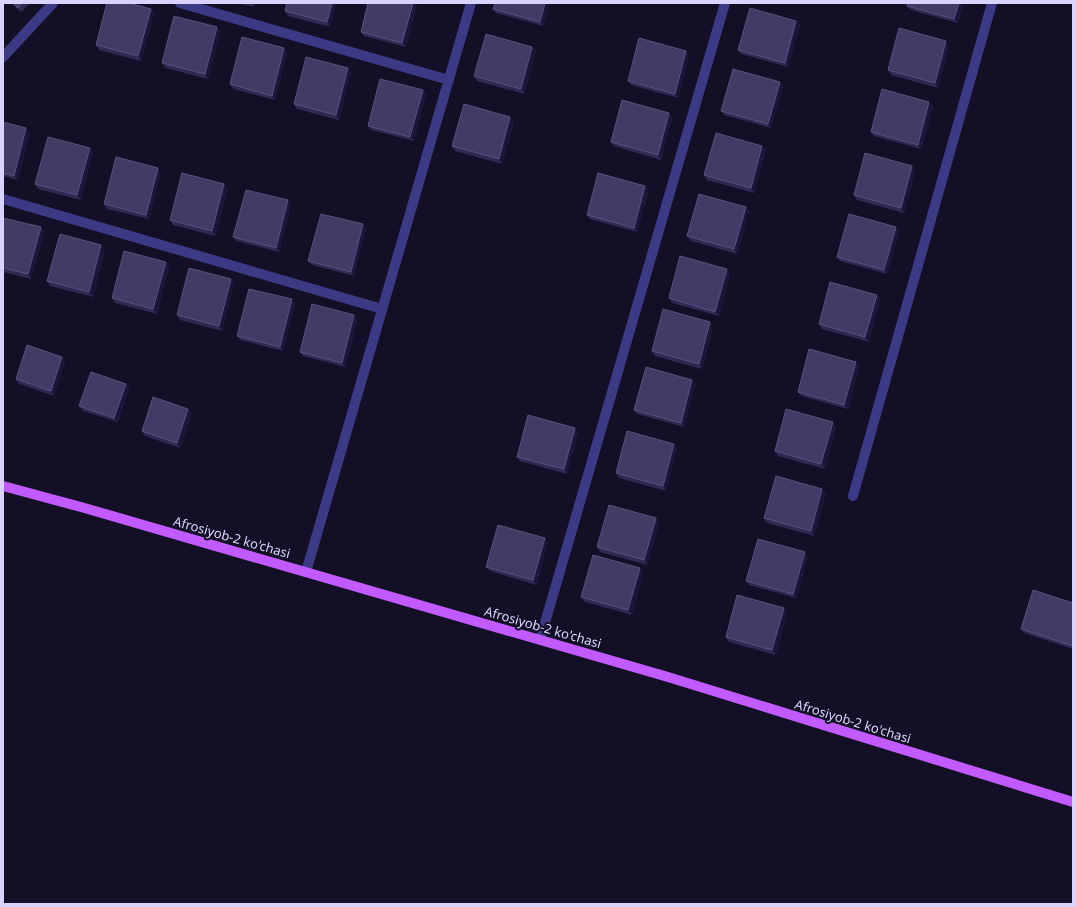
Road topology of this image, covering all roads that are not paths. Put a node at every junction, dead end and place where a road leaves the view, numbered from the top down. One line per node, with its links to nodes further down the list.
1 (53, 3): 6 (street)
2 (180, 3): 7 (street)
3 (471, 3): 7 (street)
4 (725, 3): 13 (street)
5 (992, 3): 11 (street)
6 (3, 57)
7 (449, 80): 9 (street)
8 (3, 200): 9 (street)
9 (382, 309): 12 (street)
10 (3, 486): 12 (main road, Afrosiyob-2 ko'chasi)
11 (853, 496)
12 (306, 572): 13 (main road, Afrosiyob-2 ko'chasi)
13 (540, 640): 14 (main road, Afrosiyob-2 ko'chasi)
14 (1073, 802)

